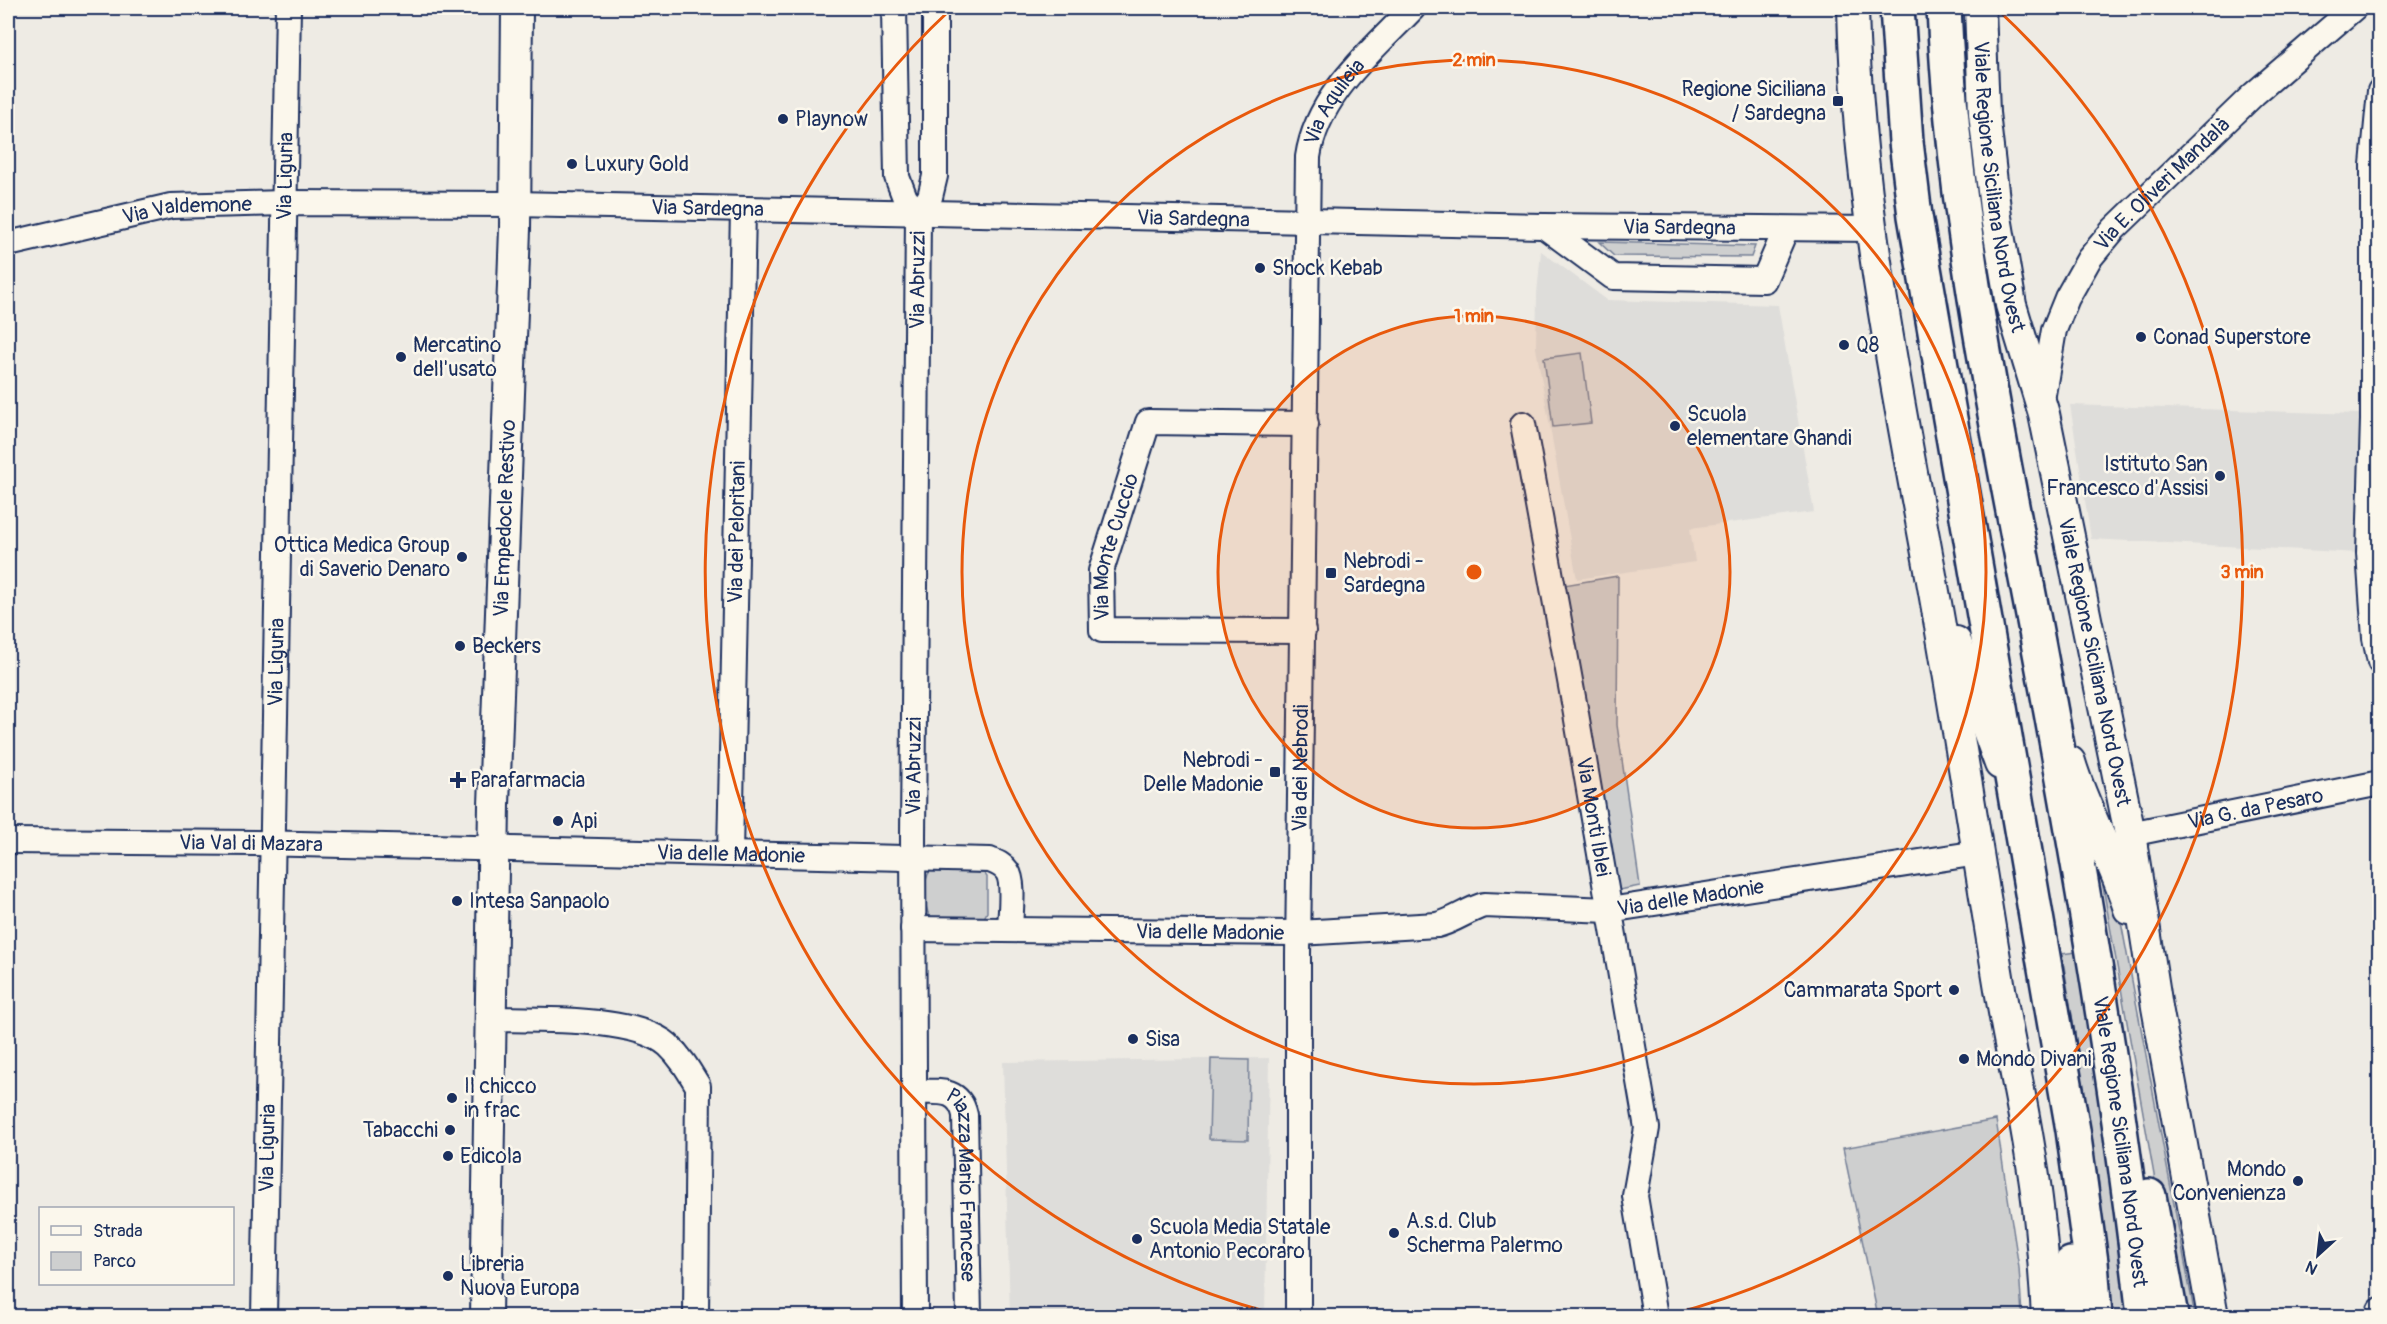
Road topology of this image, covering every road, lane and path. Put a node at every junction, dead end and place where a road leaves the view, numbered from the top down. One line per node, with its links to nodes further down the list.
1 (288, 8): 12 (street, Via Liguria)
2 (517, 8): 13 (street, Via Empedocle Restivo)
3 (894, 8): 15 (street, Via Abruzzi)
4 (935, 8): 15 (street, Via Abruzzi)
5 (1413, 8): 16 (street, Via Aquileia)
6 (1853, 8): 19 (street)
7 (1897, 8): 30 (main road)
8 (1944, 8): 28 (main road, Viale Regione Siciliana Nord Ovest)
9 (1980, 8): 22 (street, Viale Regione Siciliana Nord Ovest)
10 (2354, 8): 22 (street, Via E. Oliveri Mandalà)
11 (2379, 91): 21 (street)
12 (284, 203): 13 (street, Via Valdemone); 20 (street, Via Valdemone); 33 (street, Via Liguria)
13 (515, 204): 14 (street, Via Sardegna); 34 (street, Via Empedocle Restivo)
14 (743, 210): 15 (street, Via Sardegna); 36 (street, Via dei Peloritani)
15 (918, 214): 16 (street, Via Sardegna); 37 (street, Via Abruzzi)
16 (1308, 220): 17 (street, Via Sardegna); 23 (street, Via dei Nebrodi)
17 (1544, 226): 18 (street, Via Sardegna); 18 (street)
18 (1786, 229): 19 (street, Via Sardegna)
19 (1872, 229): 25 (street)
20 (8, 244)
21 (2376, 312): 27 (street)
22 (2041, 405): 31 (street, Viale Regione Siciliana Nord Ovest)
23 (1306, 424): 26 (street, Via dei Nebrodi); 26 (street, Via Monte Cuccio)
24 (1523, 424): 38 (street, Via Monti Iblei)
25 (1926, 545): 30 (street); 35 (street)
26 (1304, 631): 41 (street, Via dei Nebrodi)
27 (2379, 662)
28 (2045, 681): 42 (main road, Viale Regione Siciliana Nord Ovest); 43 (street)
29 (2379, 783): 31 (street, Via G. da Pesaro)
30 (2018, 817): 46 (main road)
31 (2130, 834): 43 (street, Viale Regione Siciliana Nord Ovest)
32 (8, 841): 33 (street, Via Val di Mazara)
33 (272, 844): 34 (street, Via Val di Mazara); 48 (street, Via Liguria)
34 (493, 849): 36 (street, Via delle Madonie); 44 (street, Via Empedocle Restivo)
35 (1978, 853): 38 (street, Via delle Madonie); 55 (street)
36 (730, 854): 37 (street, Via delle Madonie)
37 (913, 858): 39 (street, Via Abruzzi); 40 (street, Via delle Madonie)
38 (1609, 910): 41 (street, Via delle Madonie); 54 (street, Via Monti Iblei)
39 (913, 929): 40 (street); 45 (street, Via Abruzzi)
40 (1010, 930): 41 (street, Via delle Madonie)
41 (1299, 933): 53 (street, Via dei Nebrodi)
42 (2102, 1002): 58 (main road, Viale Regione Siciliana Nord Ovest); 59 (main road)
43 (2157, 1007): 60 (street, Viale Regione Siciliana Nord Ovest)
44 (491, 1019): 49 (street, Via Empedocle Restivo); 50 (street)
45 (914, 1092): 51 (street, Via Abruzzi); 52 (street, Piazza Mario Francese)
46 (2073, 1130): 56 (main road); 57 (main road)
47 (2379, 1310): 61 (street)
48 (264, 1317)
49 (486, 1317)
50 (696, 1317)
51 (915, 1317)
52 (969, 1317)
53 (1298, 1317)
54 (1655, 1317)
55 (2047, 1317)
56 (2071, 1317)
57 (2095, 1317)
58 (2144, 1317)
59 (2171, 1317)
60 (2213, 1317)
61 (2379, 1317)

